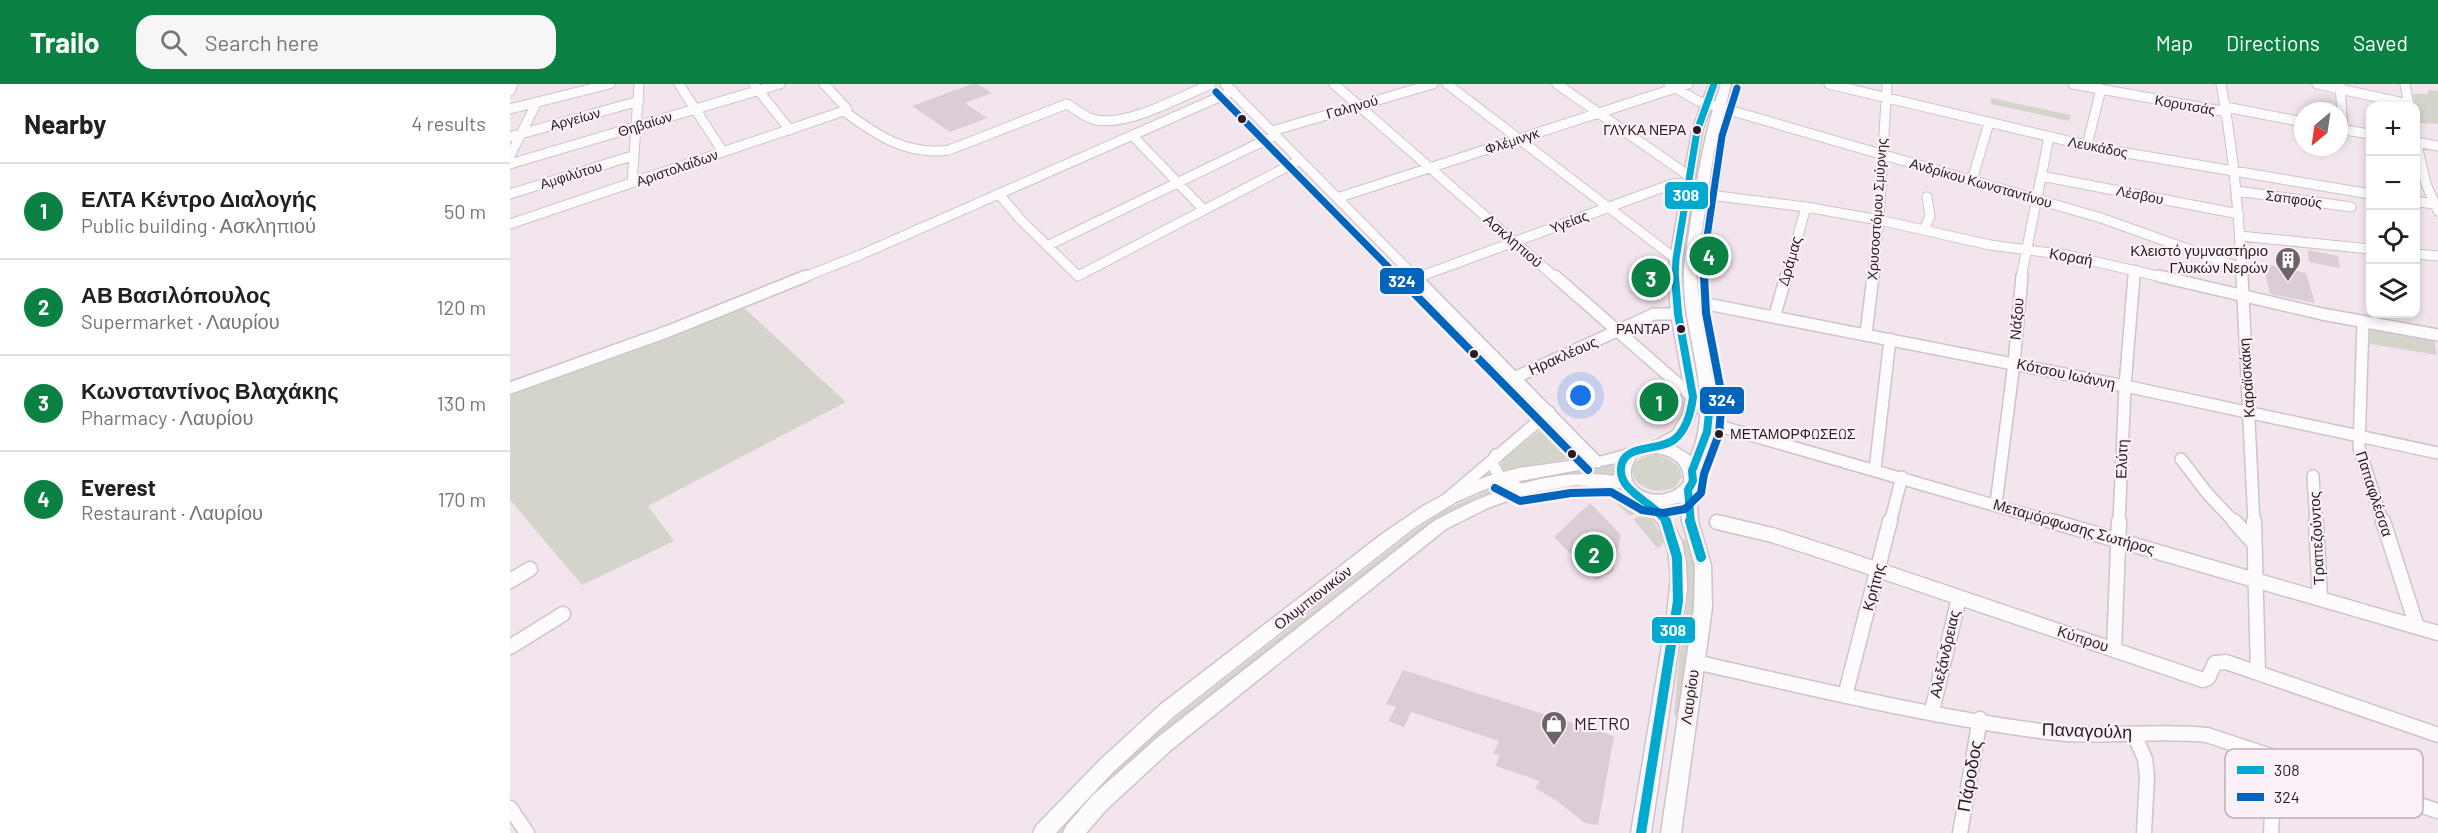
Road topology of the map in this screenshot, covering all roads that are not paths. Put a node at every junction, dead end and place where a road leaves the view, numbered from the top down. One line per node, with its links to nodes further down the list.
1 (513, 84): 27 (street)
2 (610, 84): 24 (street)
3 (639, 84): 29 (street)
4 (679, 84): 35 (street)
5 (780, 84): 22 (street, Θηβαίων)
6 (824, 84): 38 (street)
7 (1211, 84): 38 (street)
8 (1334, 84): 33 (street, Ασκληπιού)
9 (1433, 84): 33 (street, Γαληνού)
10 (1447, 84): 51 (street)
11 (1557, 84): 39 (street)
12 (1688, 84): 21 (street, Φλέμινγκ)
13 (1714, 84): 34 (main road, Λαυρίου)
14 (1726, 84): 34 (main road, Λαυρίου)
15 (1829, 84): 28 (street, Λευκάδος)
16 (1887, 84): 28 (street, Χρυσοστόμου Σμύρνης)
17 (2073, 84): 26 (street, Κορυτσάς)
18 (2221, 84): 37 (street, Καραϊσκάκη)
19 (2316, 84): 23 (street)
20 (2405, 84): 32 (street)
21 (1672, 86): 34 (street, Ανδρίκου Κωνσταντίνου); 39 (street, Φλέμινγκ)
22 (756, 87): 35 (street, Θηβαίων); 43 (street)
23 (2341, 87): 31 (street)
24 (576, 88): 30 (street)
25 (1229, 88): 45 (street); 48 (street)
26 (2101, 89): 37 (street, Κορυτσάς); 53 (street)
27 (510, 91)
28 (1885, 99): 41 (street, Λευκάδος); 56 (street, Χρυσοστόμου Σμύρνης)
29 (639, 101): 42 (street); 47 (street, Αργείων)
30 (537, 102): 36 (street); 47 (street)
31 (2398, 102)
32 (2408, 102)
33 (1359, 105): 45 (street, Γαληνού); 62 (street, Ασκληπιού)
34 (1712, 105): 56 (street, Ανδρίκου Κωνσταντίνου); 65 (main road, Λαυρίου); 73 (main road, Λαυρίου)
35 (696, 108): 42 (street, Θηβαίων); 55 (street)
36 (510, 109)
37 (2226, 110): 40 (street, Κορυτσάς); 63 (street, Καραϊσκάκη)
38 (844, 111): 43 (street, Αριστολαίδων)
39 (1599, 113): 51 (street, Φλέμινγκ); 65 (street)
40 (2294, 121)
41 (1989, 123): 50 (street, Λευκάδος); 66 (street)
42 (637, 126): 58 (street); 61 (street, Θηβαίων)
43 (790, 130): 55 (street, Αριστολαίδων)
44 (2348, 130): 46 (street)
45 (1274, 133): 60 (street); 67 (street, Γαληνού)
46 (2366, 133)
47 (521, 134): 49 (street, Αργείων); 57 (street)
48 (1132, 135): 67 (street); 72 (street)
49 (510, 137)
50 (2049, 137): 53 (street, Λευκάδος); 64 (street, Νάξου)
51 (1519, 139): 62 (street, Φλέμινγκ); 78 (street)
52 (2420, 143): 54 (street)
53 (2087, 145): 63 (street, Λευκάδος)
54 (2438, 146)
55 (723, 152): 68 (street, Αριστολαίδων)
56 (1881, 154): 66 (street, Ανδρίκου Κωνσταντίνου); 84 (street, Χρυσοστόμου Σμύρνης)
57 (510, 156)
58 (632, 156): 68 (street); 71 (street, Αμφιλύτου)
59 (2419, 156): 81 (street)
60 (1300, 160): 75 (street); 82 (street)
61 (510, 164)
62 (1430, 168): 75 (street, Φλέμινγκ); 88 (street, Ασκληπιού)
63 (2235, 172): 69 (street, Καραϊσκάκη); 70 (street, Λευκάδος)
64 (2041, 176): 76 (street, Νάξου); 83 (street, Λέσβου)
65 (1689, 180): 78 (street, Υγείας); 94 (main road, Λαυρίου)
66 (1972, 180): 76 (street, Ανδρίκου Κωνσταντίνου)
67 (1179, 182): 82 (street); 89 (street, Γαληνού)
68 (632, 183): 85 (street, Αριστολαίδων)
69 (2237, 191): 80 (street, Σαπφούς); 83 (street, Καραϊσκάκη)
70 (2366, 193)
71 (510, 194)
72 (999, 194): 89 (street); 110 (street)
73 (1701, 194): 79 (street, Κοραή); 99 (main road, Λαυρίου)
74 (1927, 197): 86 (street)
75 (1337, 198): 97 (street)
76 (2036, 199): 91 (street, Νάξου); 95 (street, Ανδρίκου Κωνσταντίνου)
77 (2420, 202): 81 (street)
78 (1607, 207): 88 (street, Υγείας); 94 (street)
79 (1806, 207): 84 (street, Κοραή); 101 (street, Δράμας)
80 (2351, 207)
81 (2437, 207)
82 (1204, 210): 89 (street)
83 (2239, 214): 87 (street, Καραϊσκάκη)
84 (1879, 220): 86 (street, Κοραή); 104 (street, Χρυσοστόμου Σμύρνης)
85 (510, 224)
86 (1924, 230): 91 (street, Κοραή)
87 (2240, 236): 90 (street); 95 (street, Καραϊσκάκη)
88 (1515, 242): 97 (street, Υγείας); 103 (street, Ασκληπιού)
89 (1047, 246)
90 (2366, 249)
91 (2025, 250): 96 (street, Κοραή); 107 (street, Νάξου)
92 (2420, 254): 93 (street)
93 (2438, 256)
94 (1676, 260): 100 (main road, Λαυρίου)
95 (2241, 268): 98 (street, Καραϊσκάκη)
96 (2135, 270): 98 (street, Κοραή); 109 (street, Ελύτη)
97 (1416, 278): 108 (street)
98 (2242, 296): 102 (street, Κοραή); 113 (street, Καραϊσκάκη)
99 (1692, 301): 101 (street, Κότσου Ιωάννη); 114 (main road, Λαυρίου)
100 (1678, 314): 103 (street, Ηρακλέους); 111 (main road, Λαυρίου)
101 (1775, 315): 104 (street, Κότσου Ιωάννη)
102 (2363, 322): 105 (street, Κοραή); 115 (street, Παπαφλέσσα)
103 (1618, 332): 108 (street, Ηρακλέους); 111 (street, Ασκληπιού)
104 (1866, 334): 106 (street, Κότσου Ιωάννη)
105 (2438, 335)
106 (1890, 339): 107 (street, Κότσου Ιωάννη); 122 (street)
107 (2014, 363): 109 (street, Κότσου Ιωάννη); 132 (street, Νάξου)
108 (1514, 378): 112 (street)
109 (2125, 386): 113 (street, Κότσου Ιωάννη); 134 (street, Ελύτη)
110 (510, 388)
111 (1692, 397): 116 (main road, Λαυρίου)
112 (1548, 412): 119 (street); 121 (street)
113 (2249, 412): 115 (street, Κότσου Ιωάννη); 135 (street, Καραϊσκάκη)
114 (1709, 423): 122 (street, Μεταμόρφωσης Σωτήρος); 123 (main road, Λαυρίου)
115 (2357, 438): 118 (street, Κότσου Ιωάννη); 143 (street, Παπαφλέσσα)
116 (1656, 447): 117 (main road, Λαυρίου); 123 (main road)
117 (1632, 452): 121 (main road, Ολυμπιονικών); 127 (main road)
118 (2438, 453)
119 (1496, 454): 126 (street); 131 (street)
120 (2181, 459): 135 (street)
121 (1597, 462): 126 (main road, Ολυμπιονικών)
122 (1875, 470): 125 (street, Μεταμόρφωσης Σωτήρος)
123 (1692, 471): 129 (main road, Λαυρίου)
124 (2313, 476): 141 (street, Τραπεζούντος)
125 (1902, 477): 132 (street, Μεταμόρφωσης Σωτήρος); 137 (street, Κρήτης)
126 (1501, 478): 128 (street); 131 (main road, Ολυμπιονικών)
127 (1624, 483): 128 (main road, Ολυμπιονικών); 130 (main road, Λαυρίου)
128 (1520, 489): 161 (main road, Ολυμπιονικών)
129 (1689, 490): 130 (main road); 147 (main road, Λαυρίου)
130 (1647, 499): 162 (main road, Λαυρίου)
131 (1446, 500): 160 (main road, Ολυμπιονικών)
132 (1996, 504): 134 (street, Μεταμόρφωσης Σωτήρος)
133 (1717, 522): 137 (street, Κύπρου)
134 (2118, 540): 139 (street, Μεταμόρφωσης Σωτήρος); 146 (street, Ελύτη)
135 (2254, 543): 139 (street, Καραϊσκάκη)
136 (530, 569): 138 (street)
137 (1879, 571): 140 (street, Κύπρου); 149 (street, Κρήτης)
138 (510, 580)
139 (2257, 581): 141 (street, Μεταμόρφωσης Σωτήρος); 148 (street, Καραϊσκάκη)
140 (1959, 598): 146 (street, Κύπρου); 150 (street, Αλεξάνδρειας)
141 (2320, 599): 143 (street, Μεταμόρφωσης Σωτήρος)
142 (563, 614): 145 (street)
143 (2417, 627): 144 (street, Μεταμόρφωσης Σωτήρος)
144 (2438, 633)
145 (510, 647)
146 (2114, 649): 148 (street, Κύπρου)
147 (1695, 662): 149 (street, Παναγούλη); 163 (main road, Λαυρίου)
148 (2258, 673): 153 (street, Κύπρου)
149 (1845, 696): 150 (street, Παναγούλη)
150 (1932, 711): 151 (street, Παναγούλη)
151 (1980, 719): 152 (street, Παναγούλη); 164 (street, Πάροδος)
152 (2134, 734): 154 (street, Παναγούλη); 165 (street)
153 (2438, 735)
154 (2245, 749)
155 (2423, 806): 157 (street, Παναγούλη)
156 (510, 808): 159 (street)
157 (2438, 811)
158 (2272, 818): 166 (street)
159 (527, 833)
160 (1043, 833)
161 (1073, 833)
162 (1641, 833)
163 (1671, 833)
164 (1960, 833)
165 (2144, 833)
166 (2271, 833)

